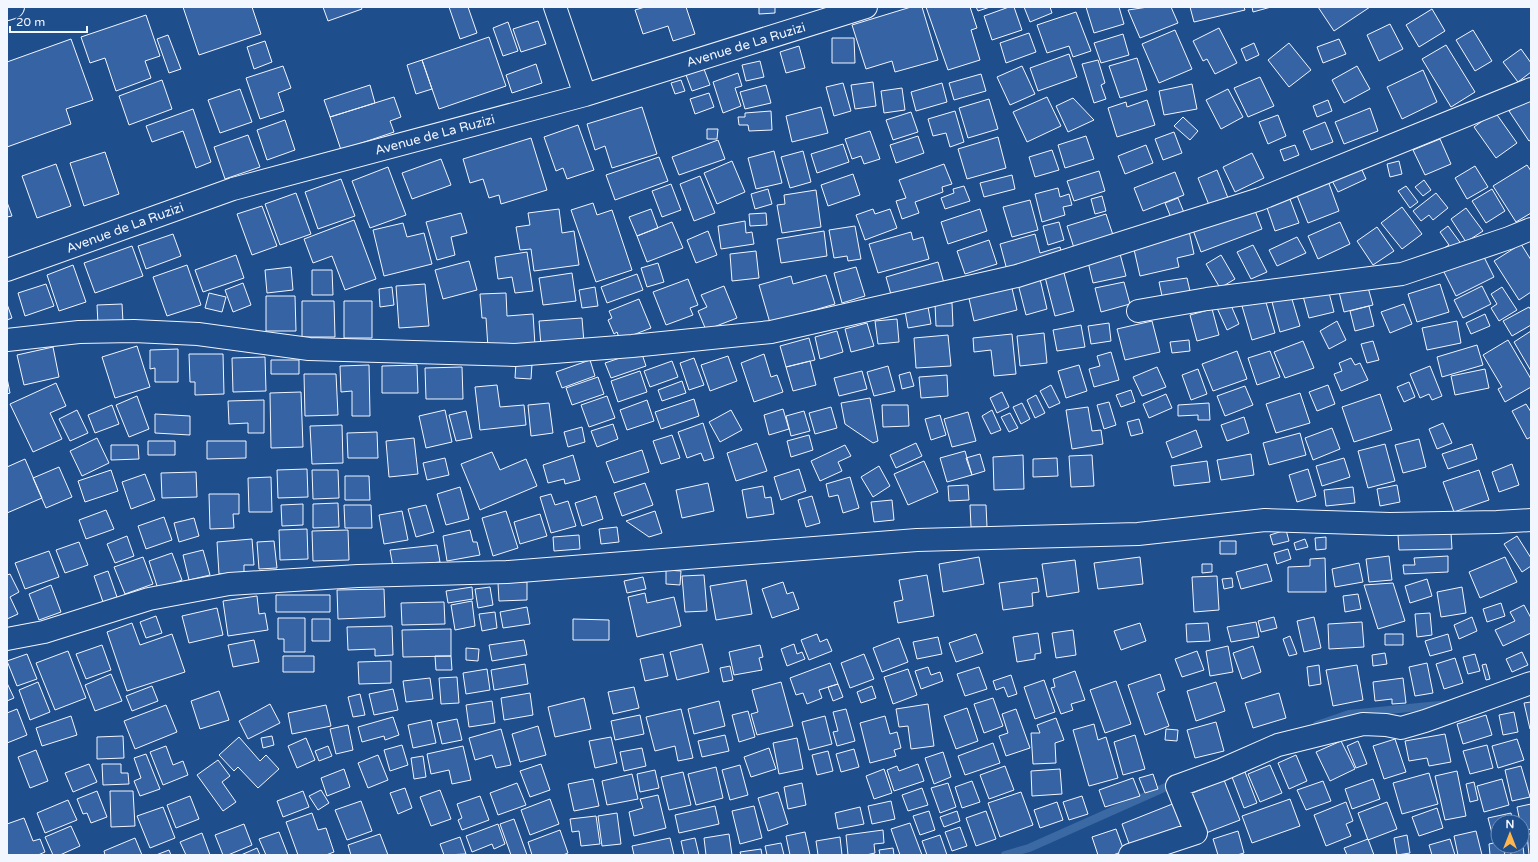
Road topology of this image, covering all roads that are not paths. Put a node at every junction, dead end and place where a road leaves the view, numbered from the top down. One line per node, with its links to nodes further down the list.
1 (13, 7): 4 (street)
2 (554, 7): 6 (street)
3 (866, 7): 6 (street, Avenue de La Ruzizi)
4 (7, 9)
5 (1531, 89): 10 (street)
6 (585, 95): 8 (street, Avenue de La Ruzizi)
7 (1531, 229): 9 (street)
8 (7, 270)
9 (1138, 311)
10 (7, 340)
11 (1531, 520): 12 (street)
12 (7, 639)
13 (1531, 683): 14 (street)
14 (1130, 855)

